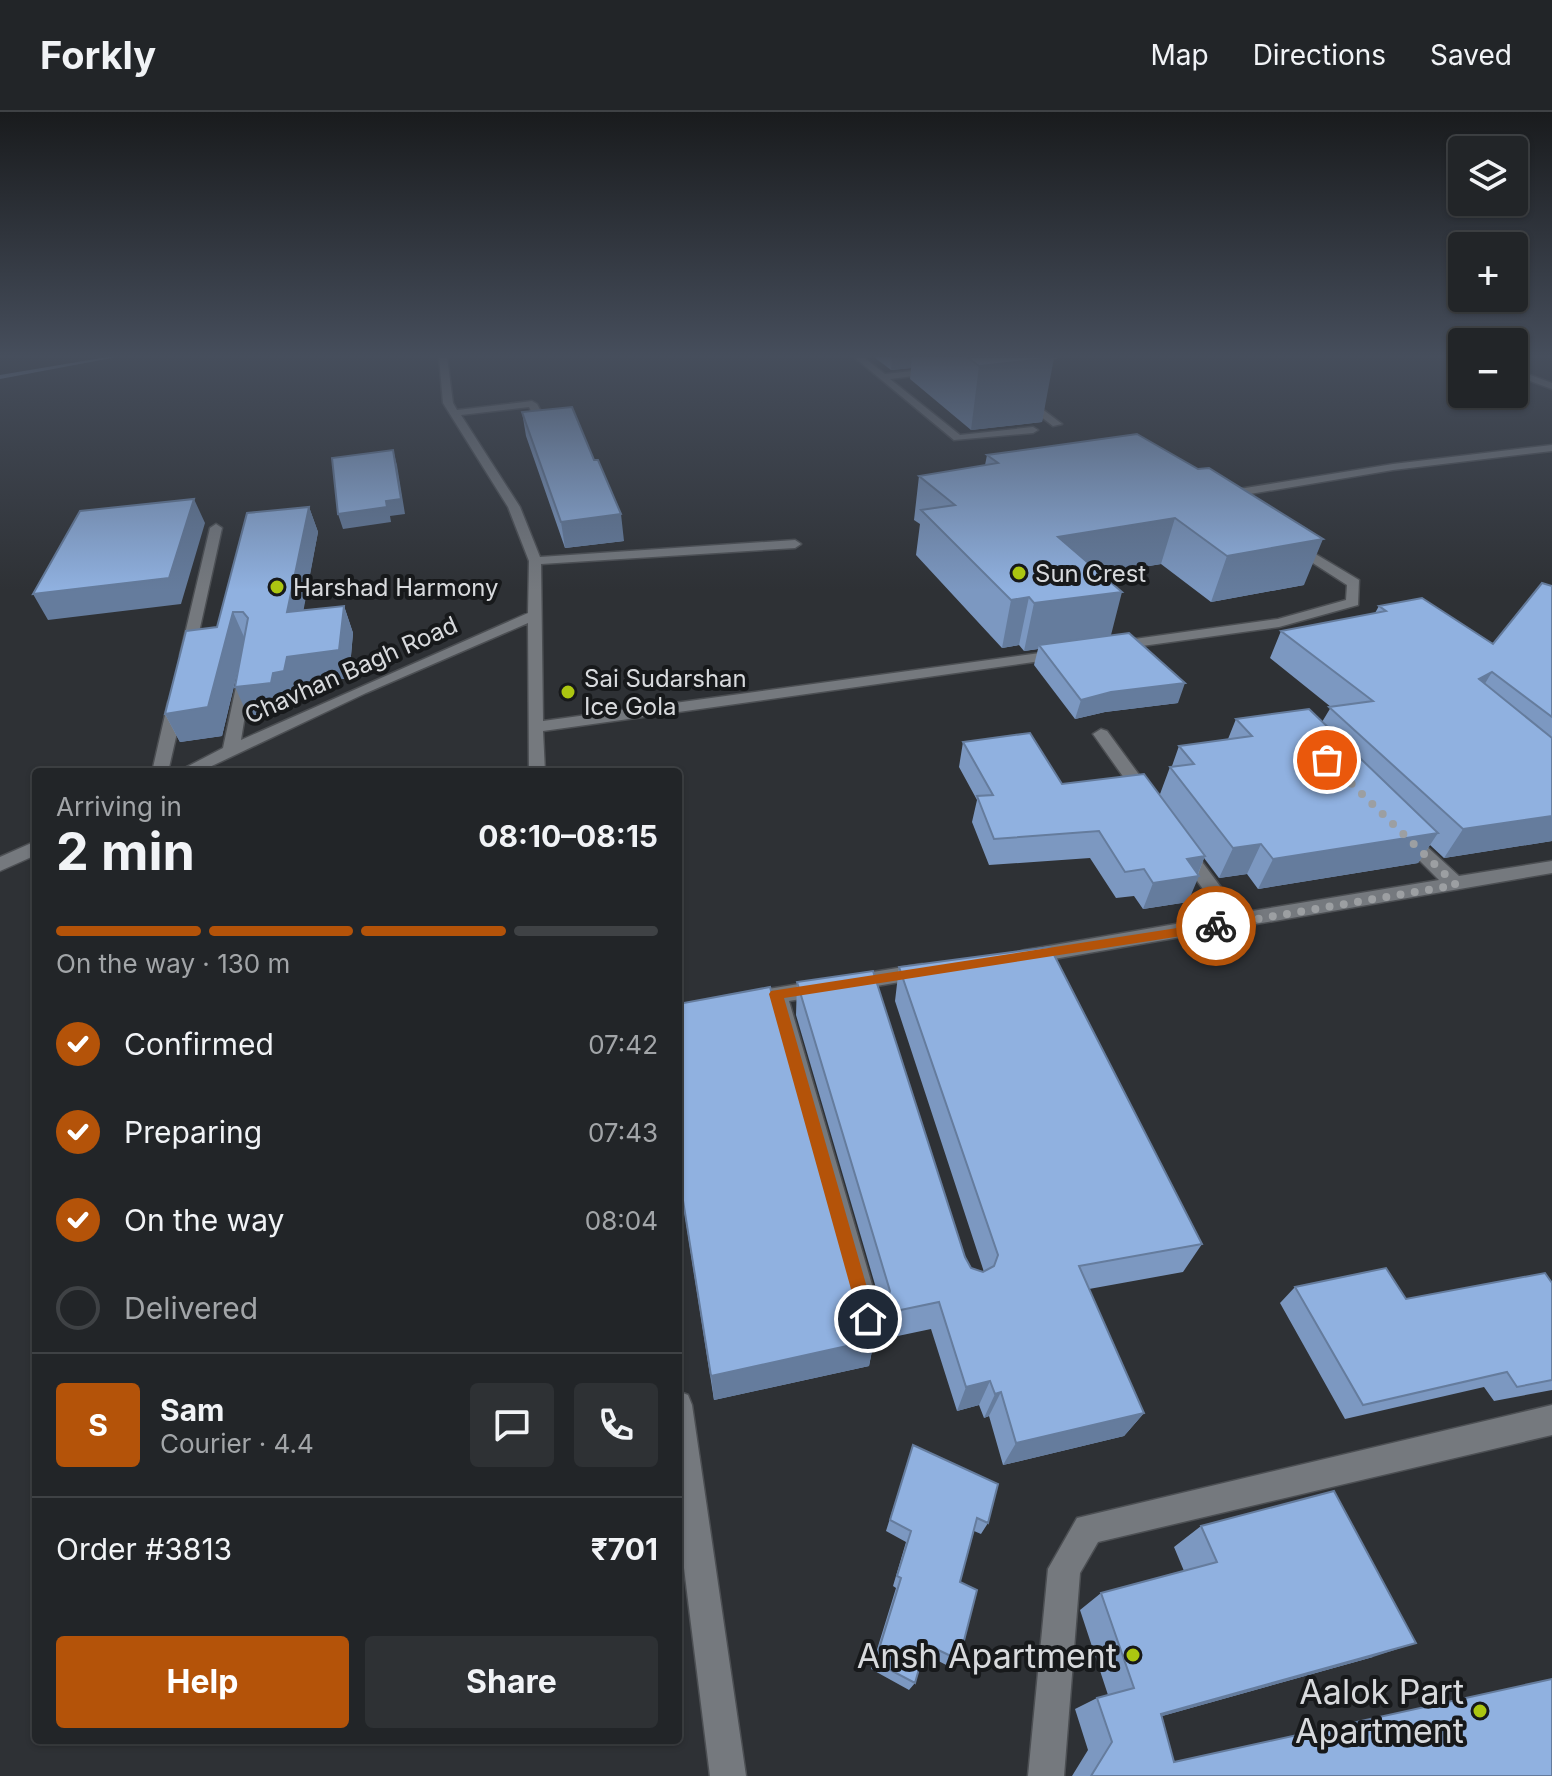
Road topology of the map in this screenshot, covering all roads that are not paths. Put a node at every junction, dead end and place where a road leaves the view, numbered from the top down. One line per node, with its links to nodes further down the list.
1 (468, 435): 9 (street)
2 (954, 435): 3 (street)
3 (989, 435)
4 (1552, 448): 5 (street)
5 (1248, 515)
6 (216, 528): 17 (street)
7 (1275, 532): 11 (street)
8 (795, 544): 9 (street)
9 (535, 561): 10 (street)
10 (537, 614): 14 (street); 16 (street, Chavhan Bagh Road)
11 (1105, 648)
12 (1073, 652): 14 (street)
13 (247, 660): 16 (street)
14 (535, 727): 19 (street)
15 (1101, 734): 20 (street)
16 (231, 750): 18 (street, Chavhan Bagh Road)
17 (161, 768)
18 (193, 768)
19 (537, 768)
20 (1155, 809)
21 (1391, 823): 26 (street)
22 (1173, 835): 27 (street)
23 (32, 849): 24 (street)
24 (0, 865)
25 (1552, 867): 26 (street)
26 (1456, 885): 27 (street)
27 (1237, 923): 28 (street)
28 (999, 961)
29 (937, 970): 30 (street)
30 (874, 978): 31 (street); 33 (street)
31 (776, 994): 32 (street); 34 (street)
32 (720, 1005)
33 (884, 1008)
34 (868, 1319)
35 (1552, 1420): 38 (street)
36 (682, 1435): 37 (street)
37 (728, 1776)
38 (1046, 1776)

